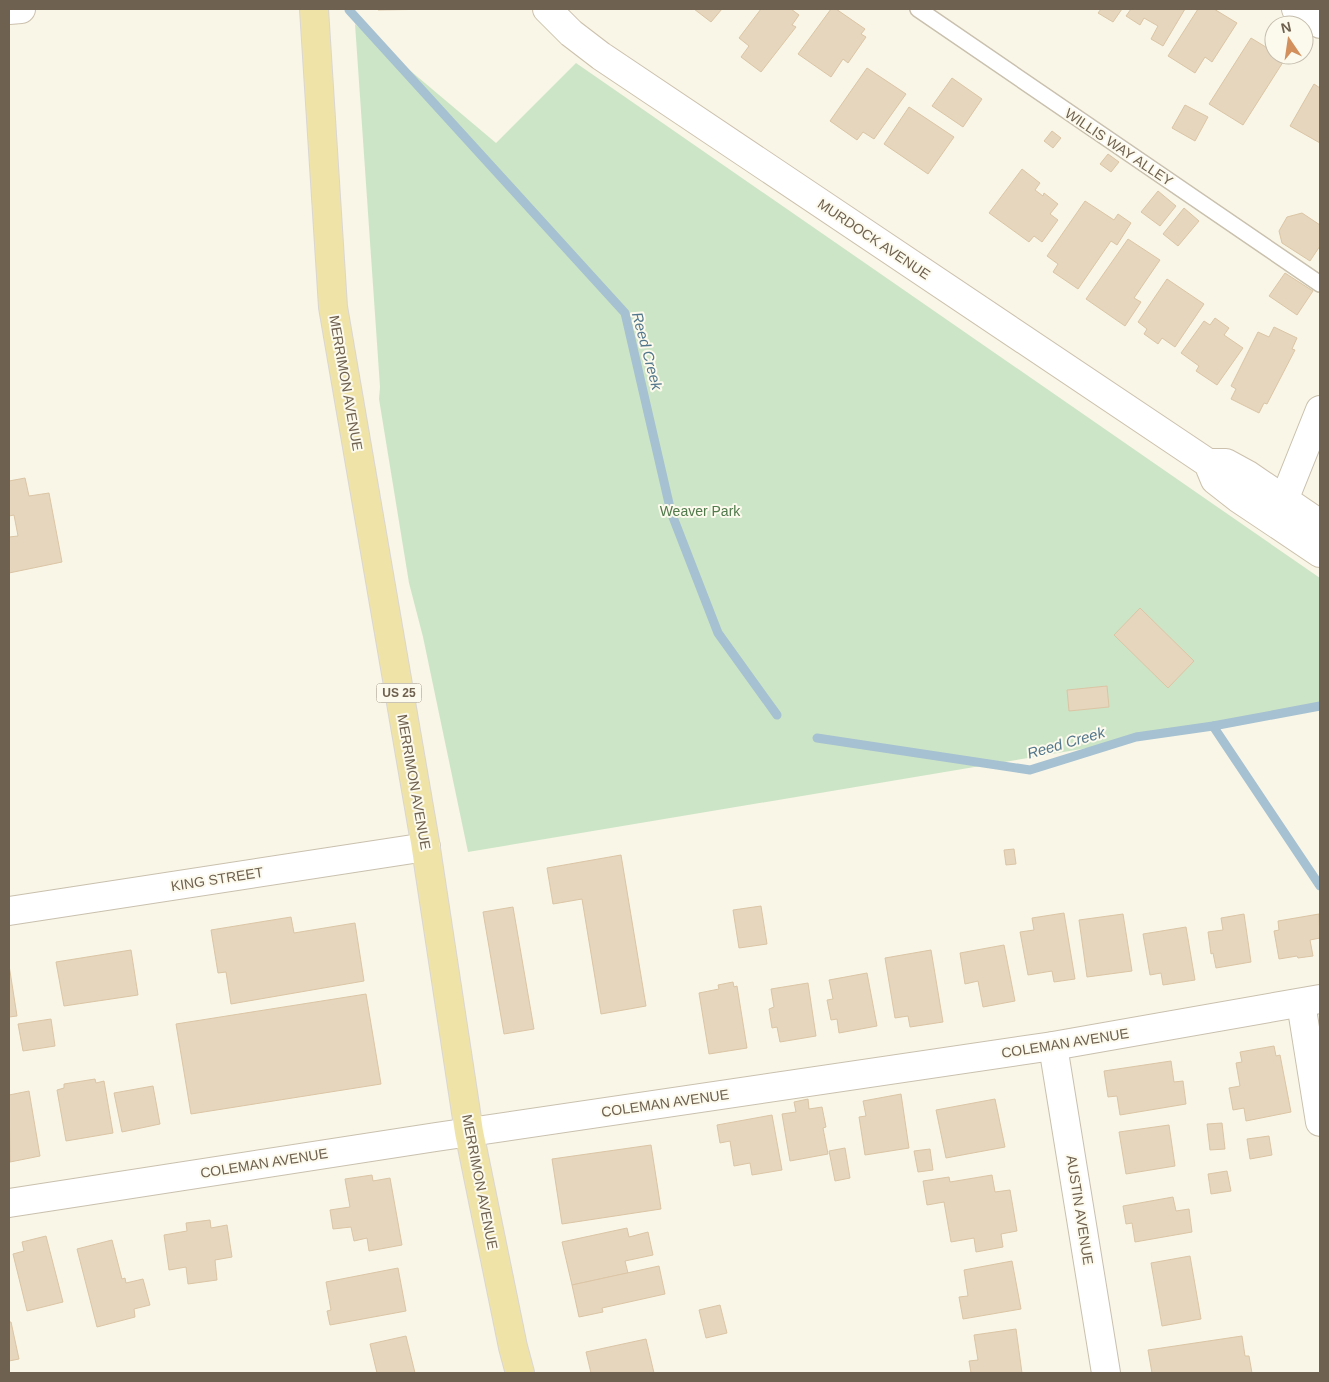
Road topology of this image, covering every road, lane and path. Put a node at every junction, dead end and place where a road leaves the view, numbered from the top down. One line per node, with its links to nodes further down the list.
1 (21, 9): 6 (street)
2 (314, 9): 13 (main road, MERRIMON AVENUE / US 25)
3 (547, 9): 10 (street, MURDOCK AVENUE)
4 (918, 9): 8 (lane, WILLIS WAY ALLEY)
5 (1296, 9): 7 (street)
6 (9, 10)
7 (1320, 24)
8 (1320, 284)
9 (1319, 418): 10 (street)
10 (1276, 510): 11 (street, MURDOCK AVENUE); 12 (street, MURDOCK AVENUE)
11 (1320, 524)
12 (1320, 554)
13 (426, 847): 14 (street, KING STREET); 18 (main road, MERRIMON AVENUE / US 25)
14 (9, 911)
15 (1310, 1001): 16 (street, COLEMAN AVENUE); 17 (street)
16 (1053, 1046): 18 (street, COLEMAN AVENUE); 21 (street, AUSTIN AVENUE)
17 (1320, 1122)
18 (469, 1132): 19 (street, COLEMAN AVENUE); 20 (main road, MERRIMON AVENUE / US 25)
19 (9, 1203)
20 (520, 1373)
21 (1106, 1373)

